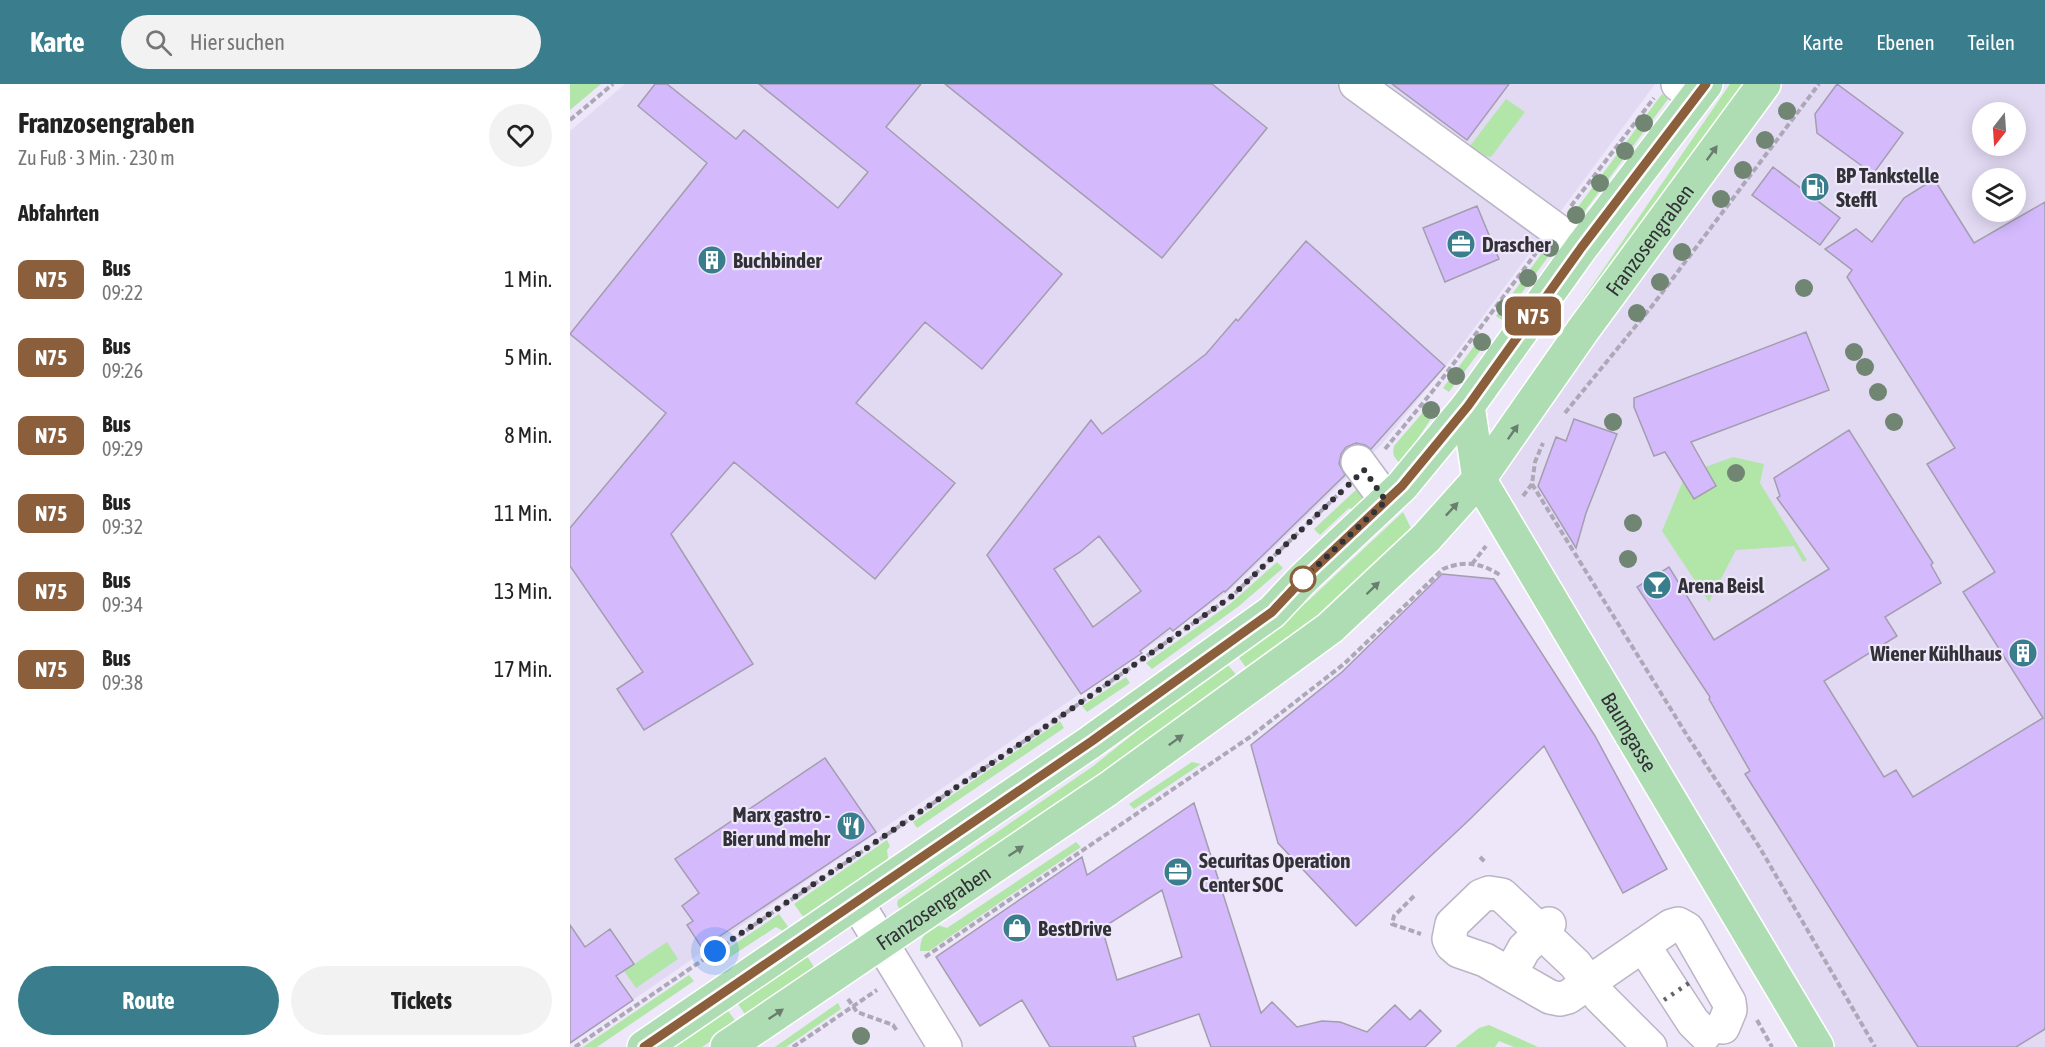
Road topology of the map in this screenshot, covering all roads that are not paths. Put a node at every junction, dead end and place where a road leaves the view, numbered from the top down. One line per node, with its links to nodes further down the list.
1 (1356, 84): 4 (street)
2 (1764, 84): 7 (main road, Franzosengraben, one-way to 2)
3 (1684, 90): 4 (main road)
4 (1581, 248): 5 (main road)
5 (1468, 406): 7 (main road, Baumgasse); 8 (main road)
6 (1361, 466): 8 (street)
7 (1479, 479): 11 (main road, Franzosengraben, one-way to 7); 20 (main road, Baumgasse)
8 (1386, 501): 9 (main road)
9 (857, 903): 11 (street); 16 (main road)
10 (1545, 928): 13 (street); 13 (street); 14 (street)
11 (881, 942): 17 (main road, Franzosengraben, one-way to 11); 18 (street)
12 (1643, 945): 14 (street); 15 (street); 15 (street)
13 (1510, 974): 14 (street)
14 (1590, 982): 19 (street)
15 (1716, 1039)
16 (644, 1047)
17 (727, 1047)
18 (945, 1047)
19 (1650, 1047)
20 (1816, 1047)

